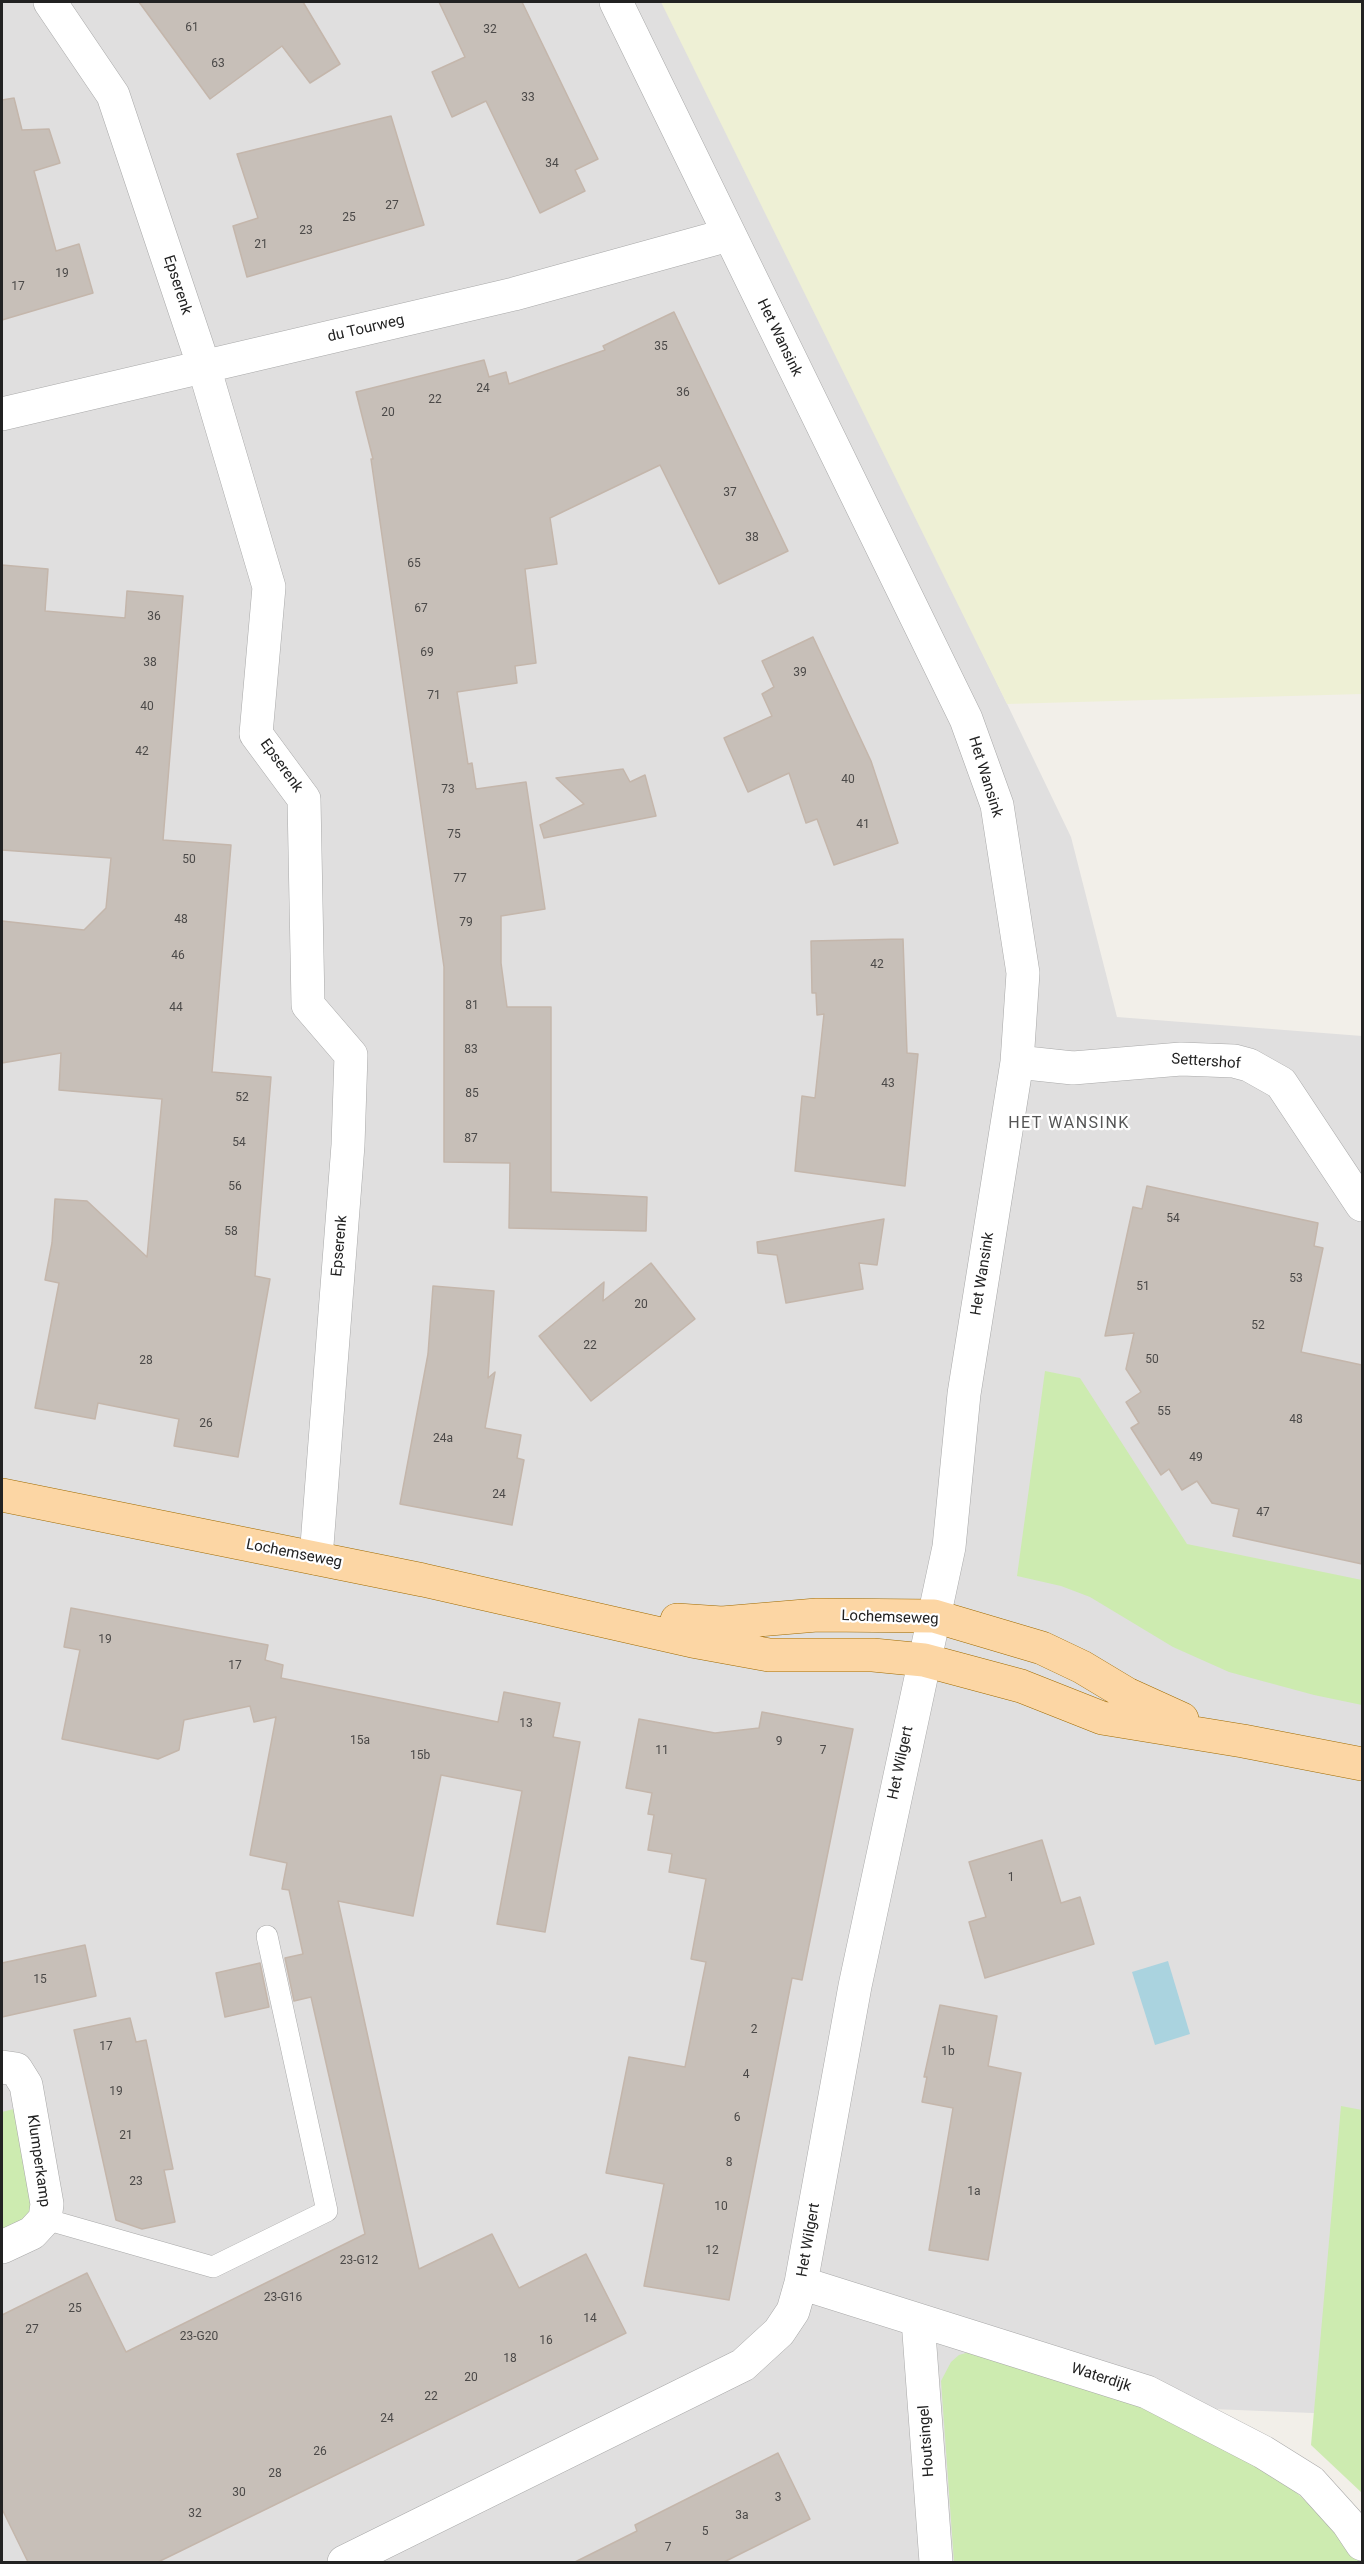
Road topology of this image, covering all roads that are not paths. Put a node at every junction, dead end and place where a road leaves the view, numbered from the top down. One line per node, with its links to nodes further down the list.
1 (50, 2): 4 (street, Epserenk)
2 (616, 2): 3 (street, Het Wansink)
3 (728, 235): 4 (street, du Tourweg); 6 (street, Het Wansink)
4 (204, 367): 5 (street, du Tourweg); 9 (street, Epserenk)
5 (2, 414)
6 (1017, 1062): 7 (street, Settershof); 11 (street, Het Wansink)
7 (1362, 1205)
8 (2, 1495): 9 (main road, Lochemseweg)
9 (316, 1558): 10 (main road, Lochemseweg)
10 (586, 1616): 11 (main road, Lochemseweg); 12 (main road, Lochemseweg)
11 (934, 1616): 12 (street, Het Wansink); 13 (main road, Lochemseweg)
12 (924, 1660): 13 (main road, Lochemseweg); 19 (street, Het Wilgert)
13 (1243, 1741): 14 (main road, Lochemseweg)
14 (1362, 1764)
15 (267, 1936): 17 (lane)
16 (2, 2067): 17 (street, Klumperkamp)
17 (45, 2219): 18 (street, Klumperkamp)
18 (2, 2247)
19 (801, 2283): 20 (street, Waterdijk); 22 (street, Het Wilgert)
20 (918, 2320): 21 (street, Waterdijk); 23 (street, Houtsingel)
21 (1362, 2544)
22 (364, 2558)
23 (936, 2562)

